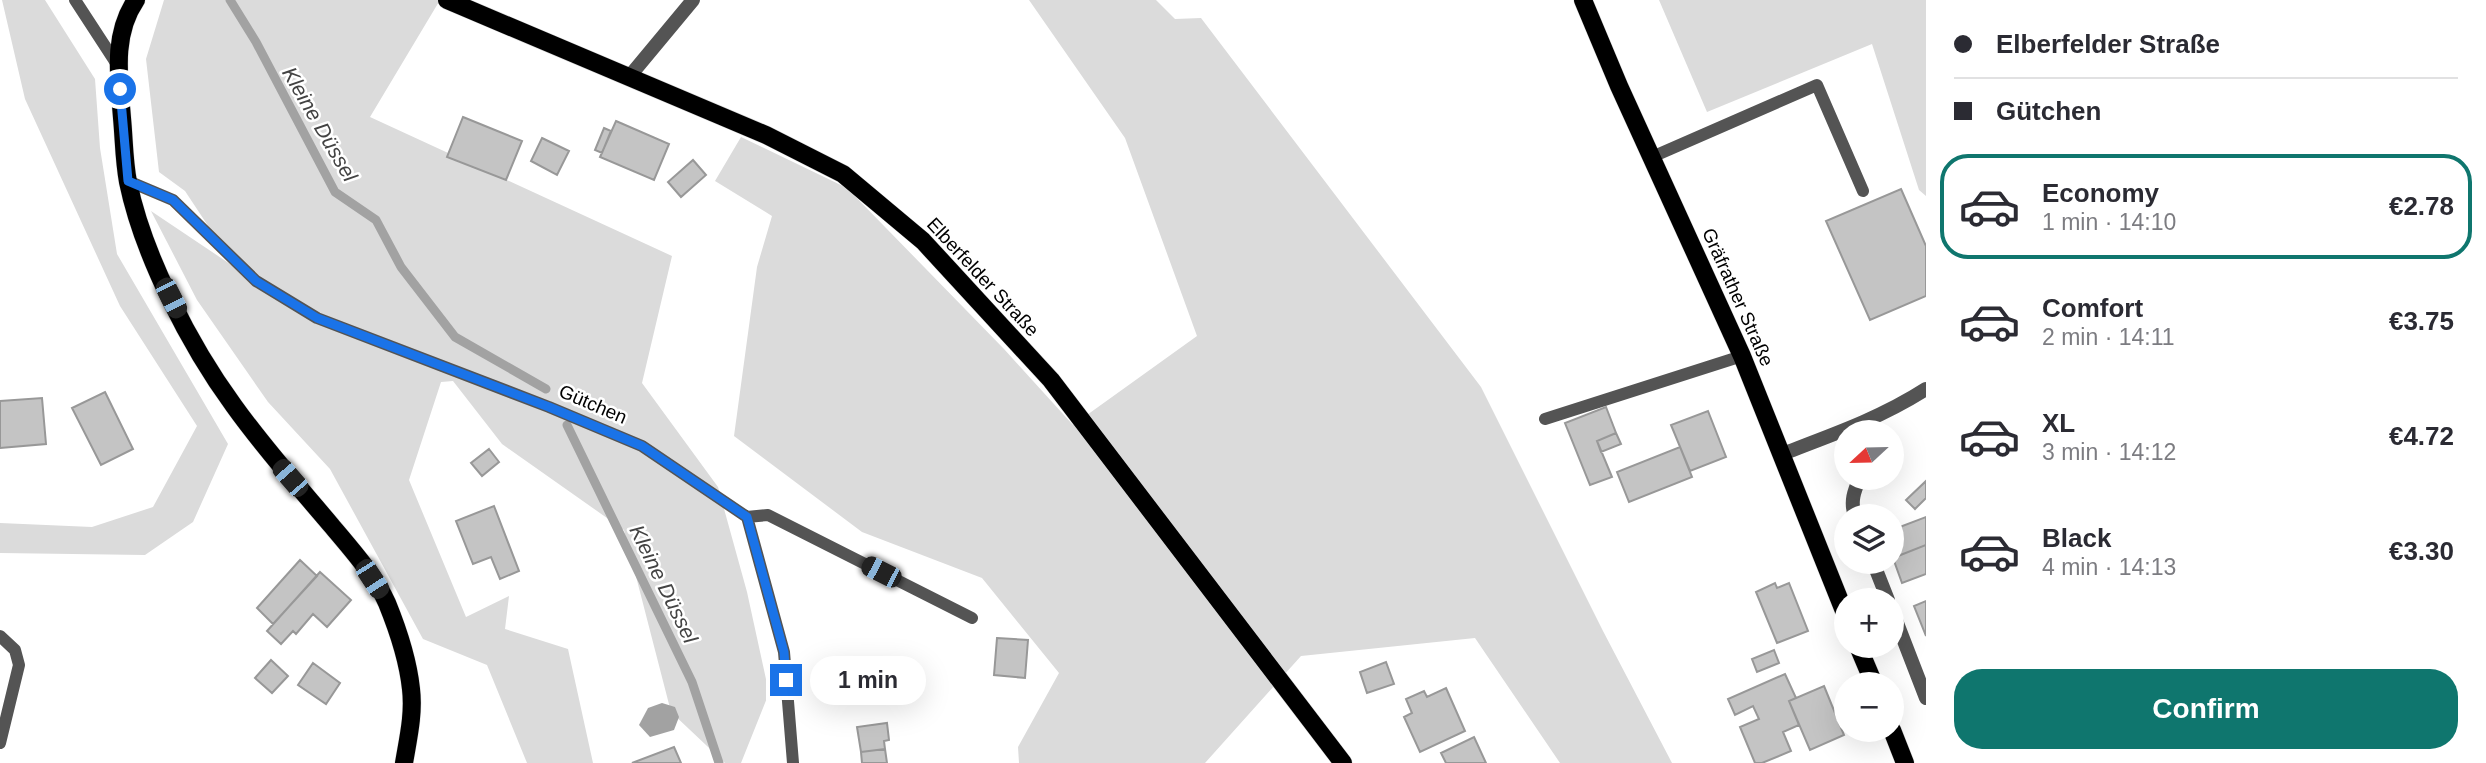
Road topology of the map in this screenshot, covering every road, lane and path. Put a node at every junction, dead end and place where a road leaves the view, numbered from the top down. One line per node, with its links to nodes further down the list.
1 (75, 0): 6 (lane)
2 (447, 0): 7 (main road, Elberfelder Straße)
3 (693, 0): 7 (street)
4 (1583, 0): 8 (main road, Gräfrather Straße)
5 (128, 4): 6 (main road)
6 (118, 66): 9 (main road)
7 (629, 77): 27 (main road, Elberfelder Straße)
8 (1652, 157): 10 (lane); 11 (main road, Gräfrather Straße)
9 (128, 181): 17 (lane, Gütchen); 25 (main road)
10 (1863, 191)
11 (1742, 356): 13 (lane); 16 (main road, Gräfrather Straße)
12 (1926, 389): 14 (street)
13 (1545, 419)
14 (1875, 420)
15 (1834, 434): 16 (street)
16 (1782, 454): 18 (main road, Gräfrather Straße)
17 (747, 517): 19 (lane); 26 (lane)
18 (1835, 588)
19 (972, 618)
20 (0, 636): 24 (lane)
21 (1904, 641): 22 (street)
22 (1926, 698)
23 (1897, 742): 28 (main road)
24 (0, 743)
25 (404, 763)
26 (793, 763)
27 (1343, 763)
28 (1905, 763)

